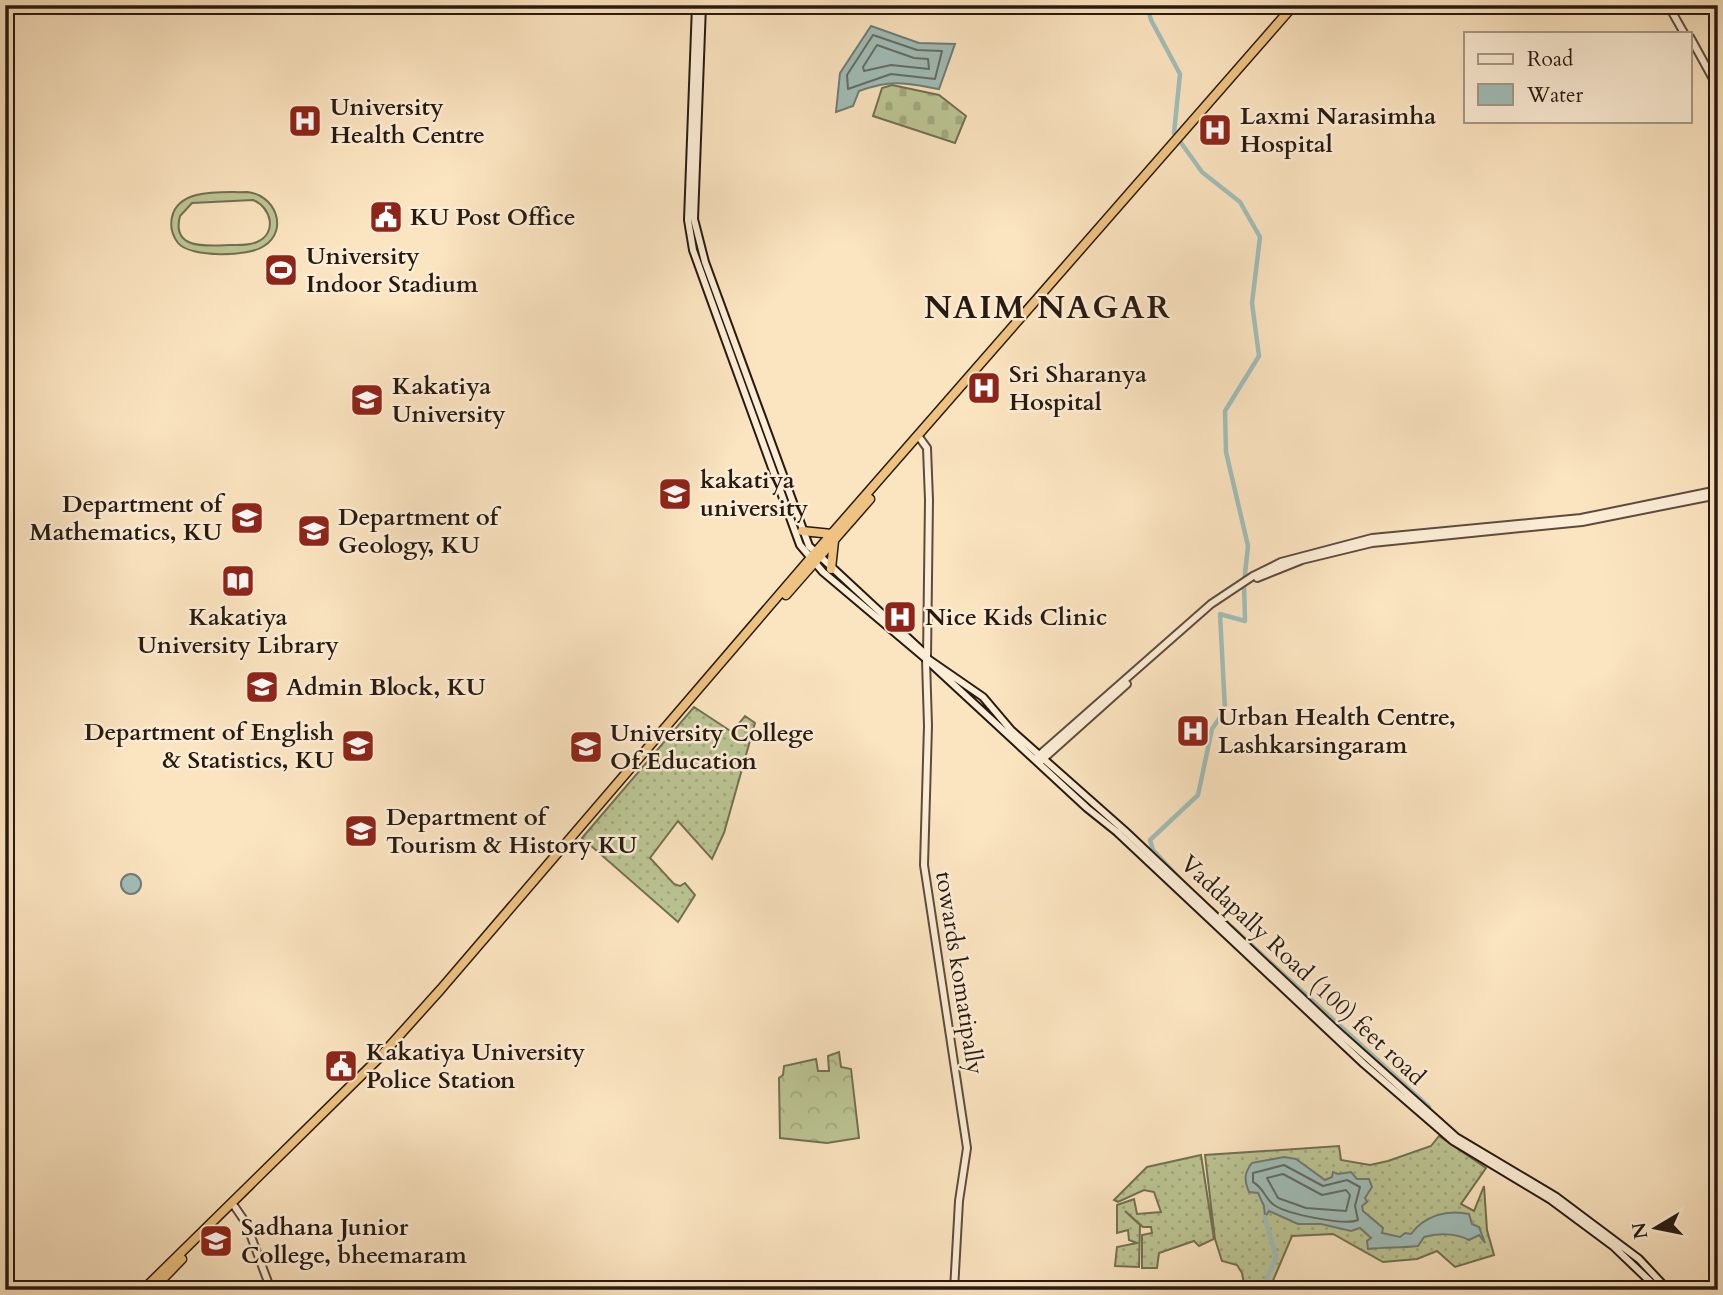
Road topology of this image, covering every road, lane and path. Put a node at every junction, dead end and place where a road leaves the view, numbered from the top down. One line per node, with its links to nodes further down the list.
1 (696, 5): 14 (main road)
2 (702, 5): 12 (main road)
3 (1296, 5): 10 (highway)
4 (1670, 5): 5 (main road)
5 (1686, 32)
6 (1692, 43): 8 (main road)
7 (1692, 48): 9 (main road)
8 (1718, 88)
9 (1718, 94)
10 (920, 438): 13 (highway); 16 (main road, towards komatipally)
11 (1718, 492): 17 (main road)
12 (802, 531): 13 (highway); 14 (main road)
13 (833, 537): 14 (highway); 15 (highway)
14 (813, 560): 15 (main road); 16 (main road); 19 (highway); 20 (highway)
15 (831, 569): 16 (main road)
16 (926, 658): 17 (main road); 23 (main road, towards komatipally)
17 (1039, 759): 18 (main road, Vaddapally Road (100) feet road)
18 (1144, 854): 24 (main road); 25 (main road, Vaddapally Road (100) feet road)
19 (234, 1207): 21 (highway); 22 (main road)
20 (143, 1290)
21 (152, 1290)
22 (271, 1290)
23 (954, 1290)
24 (1659, 1290)
25 (1668, 1290)

